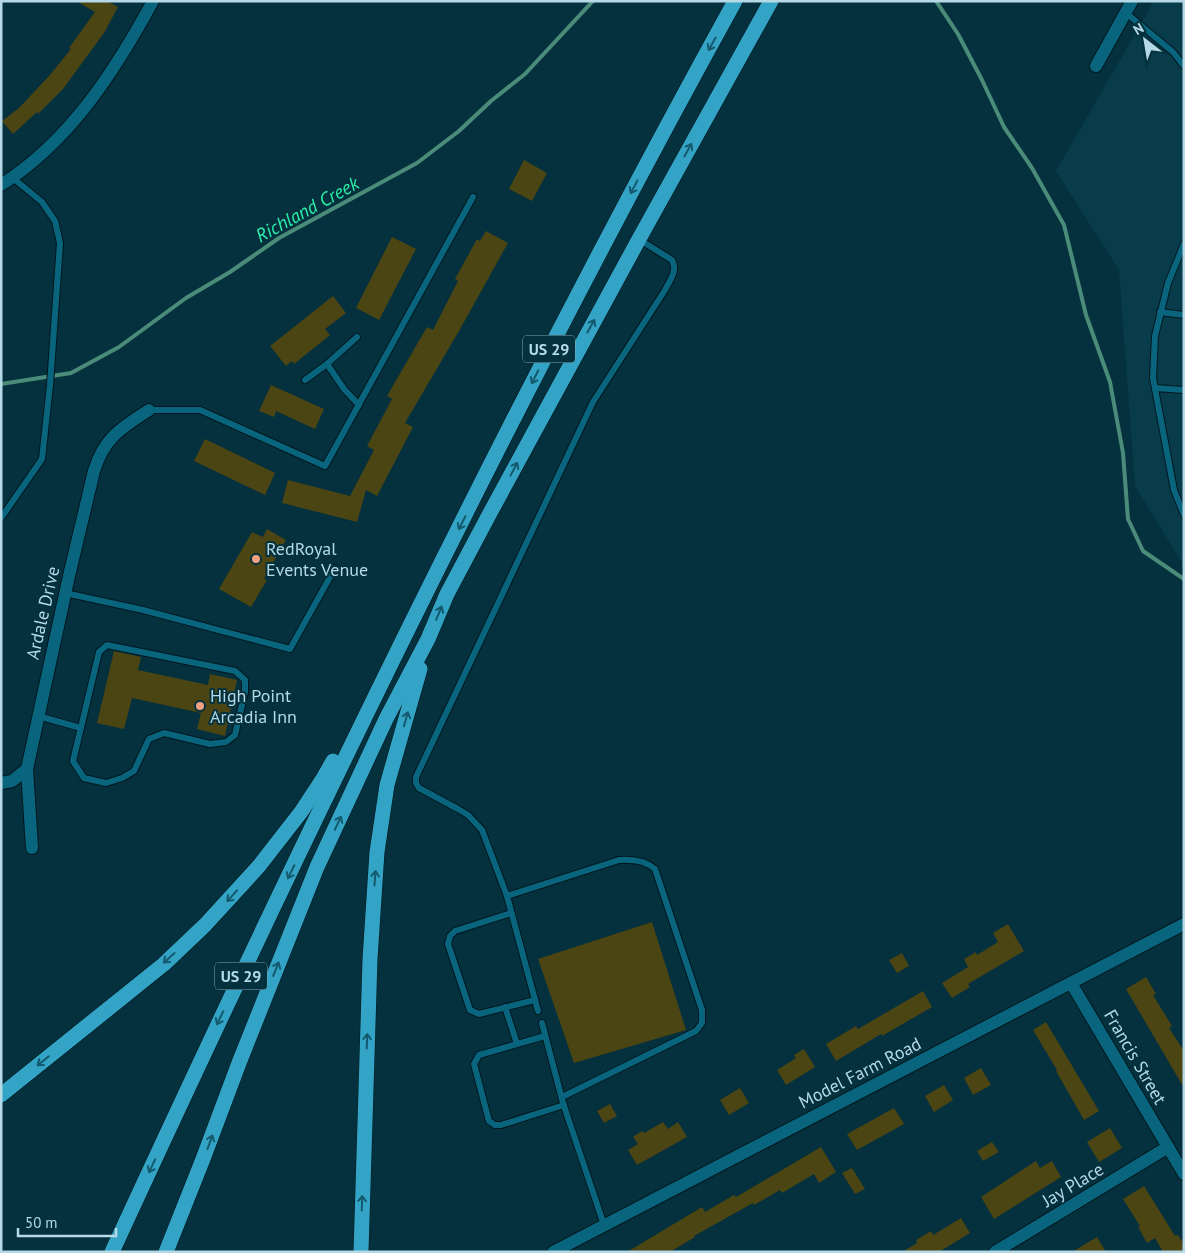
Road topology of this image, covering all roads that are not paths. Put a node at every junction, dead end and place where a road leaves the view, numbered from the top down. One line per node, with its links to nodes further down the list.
1 (153, 1): 8 (street)
2 (735, 1): 27 (highway, US 29, one-way to 27)
3 (771, 1): 11 (highway, US 29, one-way to 3)
4 (1132, 1): 5 (street)
5 (1126, 13): 6 (street); 7 (lane)
6 (1096, 66)
7 (1184, 66)
8 (13, 178): 9 (street); 23 (lane)
9 (1, 186)
10 (473, 197): 20 (lane)
11 (639, 239): 26 (highway, US 29, one-way to 11); 33 (lane)
12 (1184, 244): 13 (lane)
13 (1160, 312): 14 (lane); 18 (lane)
14 (1184, 315)
15 (357, 337): 16 (lane)
16 (327, 364): 17 (lane); 20 (lane)
17 (305, 380)
18 (1155, 388): 19 (lane); 22 (lane)
19 (1184, 390)
20 (359, 404): 21 (lane)
21 (149, 410): 25 (street, Ardale Drive)
22 (1184, 515)
23 (1, 518)
24 (335, 568): 25 (lane)
25 (65, 593): 28 (street, Ardale Drive)
26 (428, 639): 50 (highway, US 29, one-way to 26); 51 (highway, one-way to 26)
27 (372, 702): 43 (highway, one-way to 43); 49 (highway, US 29, one-way to 49)
28 (38, 716): 29 (lane); 30 (street, Ardale Drive)
29 (81, 728): 29 (lane)
30 (27, 769): 31 (street); 32 (street, Ardale Drive)
31 (1, 783)
32 (32, 848)
33 (507, 896): 34 (lane); 44 (lane)
34 (511, 913): 37 (lane); 38 (lane)
35 (1184, 924): 36 (street, Model Farm Road)
36 (1071, 983): 46 (street, Francis Street); 48 (street, Model Farm Road)
37 (536, 1000): 38 (lane); 39 (lane)
38 (505, 1007): 42 (lane)
39 (538, 1011)
40 (542, 1022): 41 (lane)
41 (545, 1036): 42 (lane); 44 (lane)
42 (517, 1044): 45 (lane)
43 (1, 1095)
44 (562, 1097): 45 (lane)
45 (564, 1105): 48 (lane)
46 (1168, 1147): 47 (street, Francis Street); 53 (street, Jay Place)
47 (1184, 1174)
48 (604, 1225): 52 (street, Model Farm Road)
49 (112, 1252)
50 (166, 1252)
51 (361, 1252)
52 (553, 1252)
53 (995, 1252)

